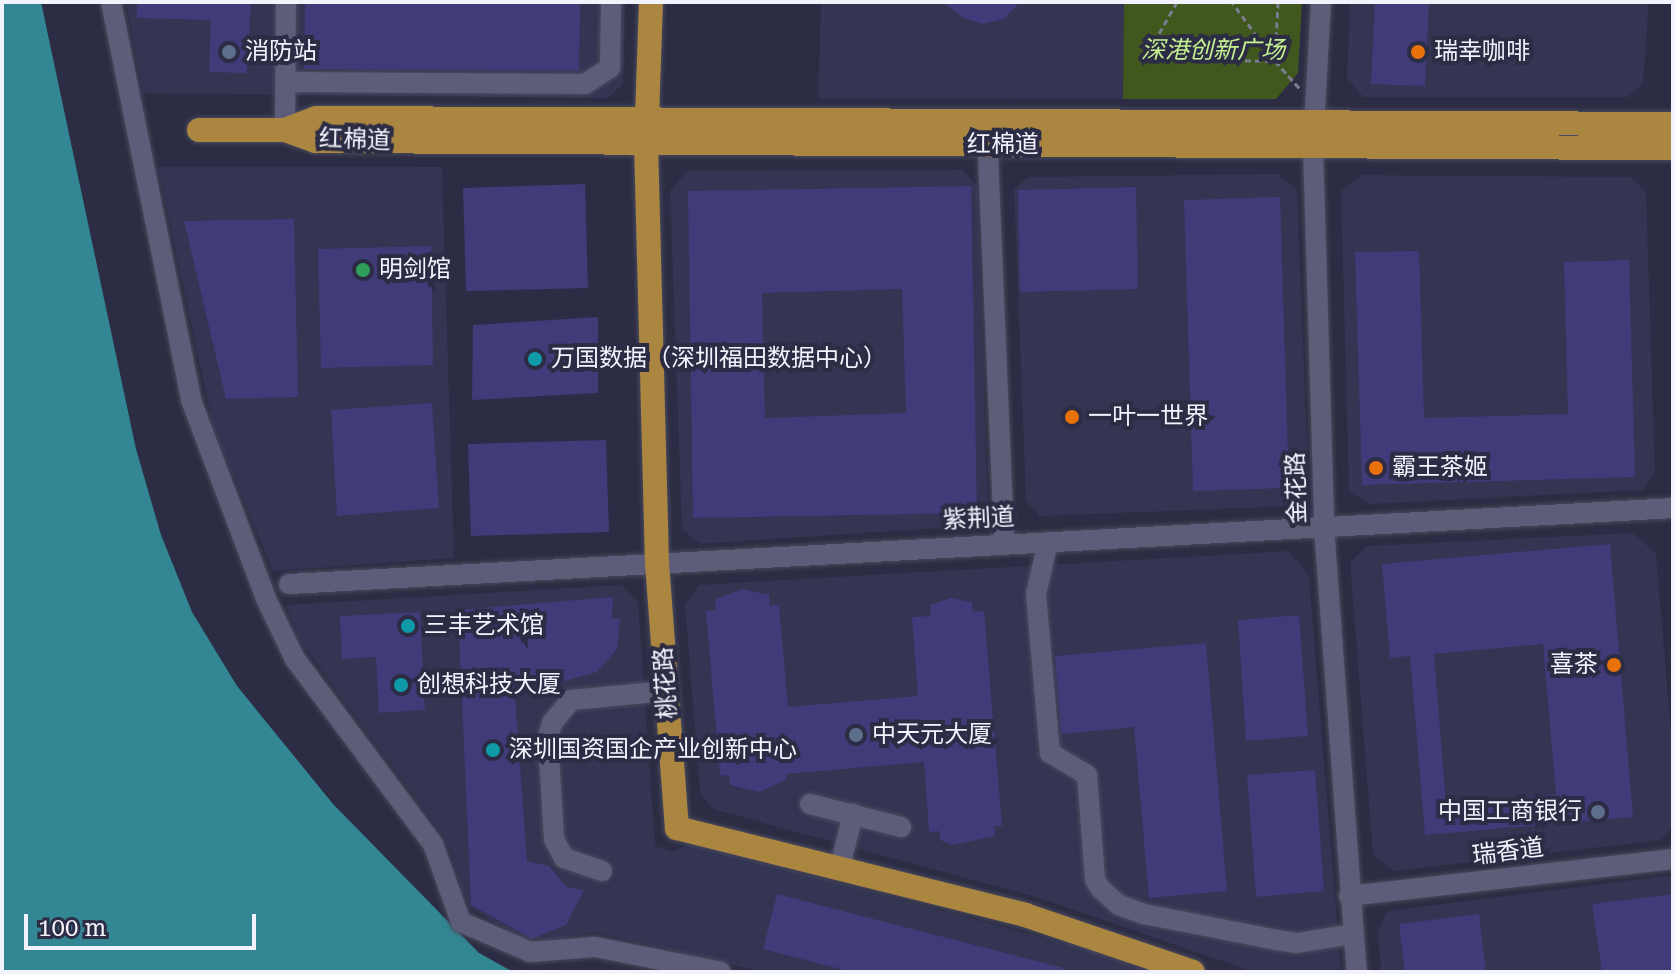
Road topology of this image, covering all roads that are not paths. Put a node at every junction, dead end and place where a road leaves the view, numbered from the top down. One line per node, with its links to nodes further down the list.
1 (111, 2): 31 (street)
2 (286, 2): 6 (street)
3 (611, 2): 7 (street)
4 (651, 2): 13 (main road, 桃花路)
5 (1321, 2): 10 (street, 金花路)
6 (286, 82): 7 (street); 12 (street)
7 (585, 84): 8 (street)
8 (584, 121): 12 (main road, 红棉道); 13 (main road, 红棉道)
9 (1673, 124): 10 (main road, 红棉道)
10 (1314, 126): 14 (main road, 红棉道); 15 (main road, 红棉道); 17 (street, 金花路)
11 (199, 130): 12 (main road)
12 (285, 130): 13 (main road, 红棉道)
13 (646, 132): 14 (main road, 红棉道); 20 (main road, 桃花路)
14 (987, 134): 19 (street)
15 (1673, 148)
16 (1673, 508): 17 (street, 紫荆道)
17 (1324, 527): 18 (street, 紫荆道); 29 (street, 金花路)
18 (1048, 542): 19 (street, 紫荆道); 30 (street)
19 (1004, 544): 20 (street, 紫荆道)
20 (657, 563): 21 (street, 紫荆道); 22 (main road, 桃花路)
21 (289, 584)
22 (667, 691): 27 (main road, 桃花路); 28 (street)
23 (810, 804): 24 (street)
24 (853, 814): 25 (street); 27 (street)
25 (901, 827)
26 (1673, 859): 29 (street, 瑞香道)
27 (840, 867): 32 (main road, 桃花路)
28 (602, 871)
29 (1349, 896): 30 (street, 金花路)
30 (1353, 934): 33 (street, 金花路)
31 (721, 972)
32 (1193, 972)
33 (1357, 972)

